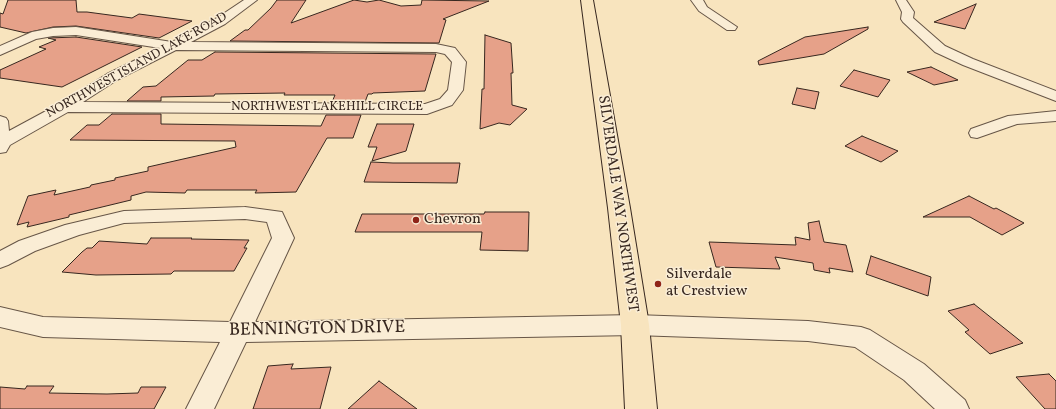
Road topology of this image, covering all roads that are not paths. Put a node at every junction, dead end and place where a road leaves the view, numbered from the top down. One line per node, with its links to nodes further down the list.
1 (251, 0): 6 (street, NORTHWEST ISLAND LAKE ROAD)
2 (587, 0): 16 (main road, SILVERDALE WAY NORTHWEST)
3 (697, 0): 5 (street)
4 (902, 0): 8 (street)
5 (731, 27)
6 (174, 46): 7 (street, NORTHWEST LAKEHILL CIRCLE); 9 (street, NORTHWEST ISLAND LAKE ROAD); 9 (street, NORTHWEST LAKEHILL CIRCLE)
7 (0, 51)
8 (1056, 96)
9 (65, 107): 13 (street, NORTHWEST ISLAND LAKE ROAD)
10 (1056, 116): 12 (street)
11 (0, 121): 13 (street)
12 (977, 133)
13 (1, 145)
14 (0, 260): 17 (street)
15 (0, 317): 17 (street, BENNINGTON DRIVE)
16 (634, 324): 17 (street, BENNINGTON DRIVE); 19 (main road, SILVERDALE WAY NORTHWEST); 20 (street, BENNINGTON DRIVE)
17 (238, 332): 18 (street)
18 (200, 409)
19 (641, 409)
20 (955, 409)

